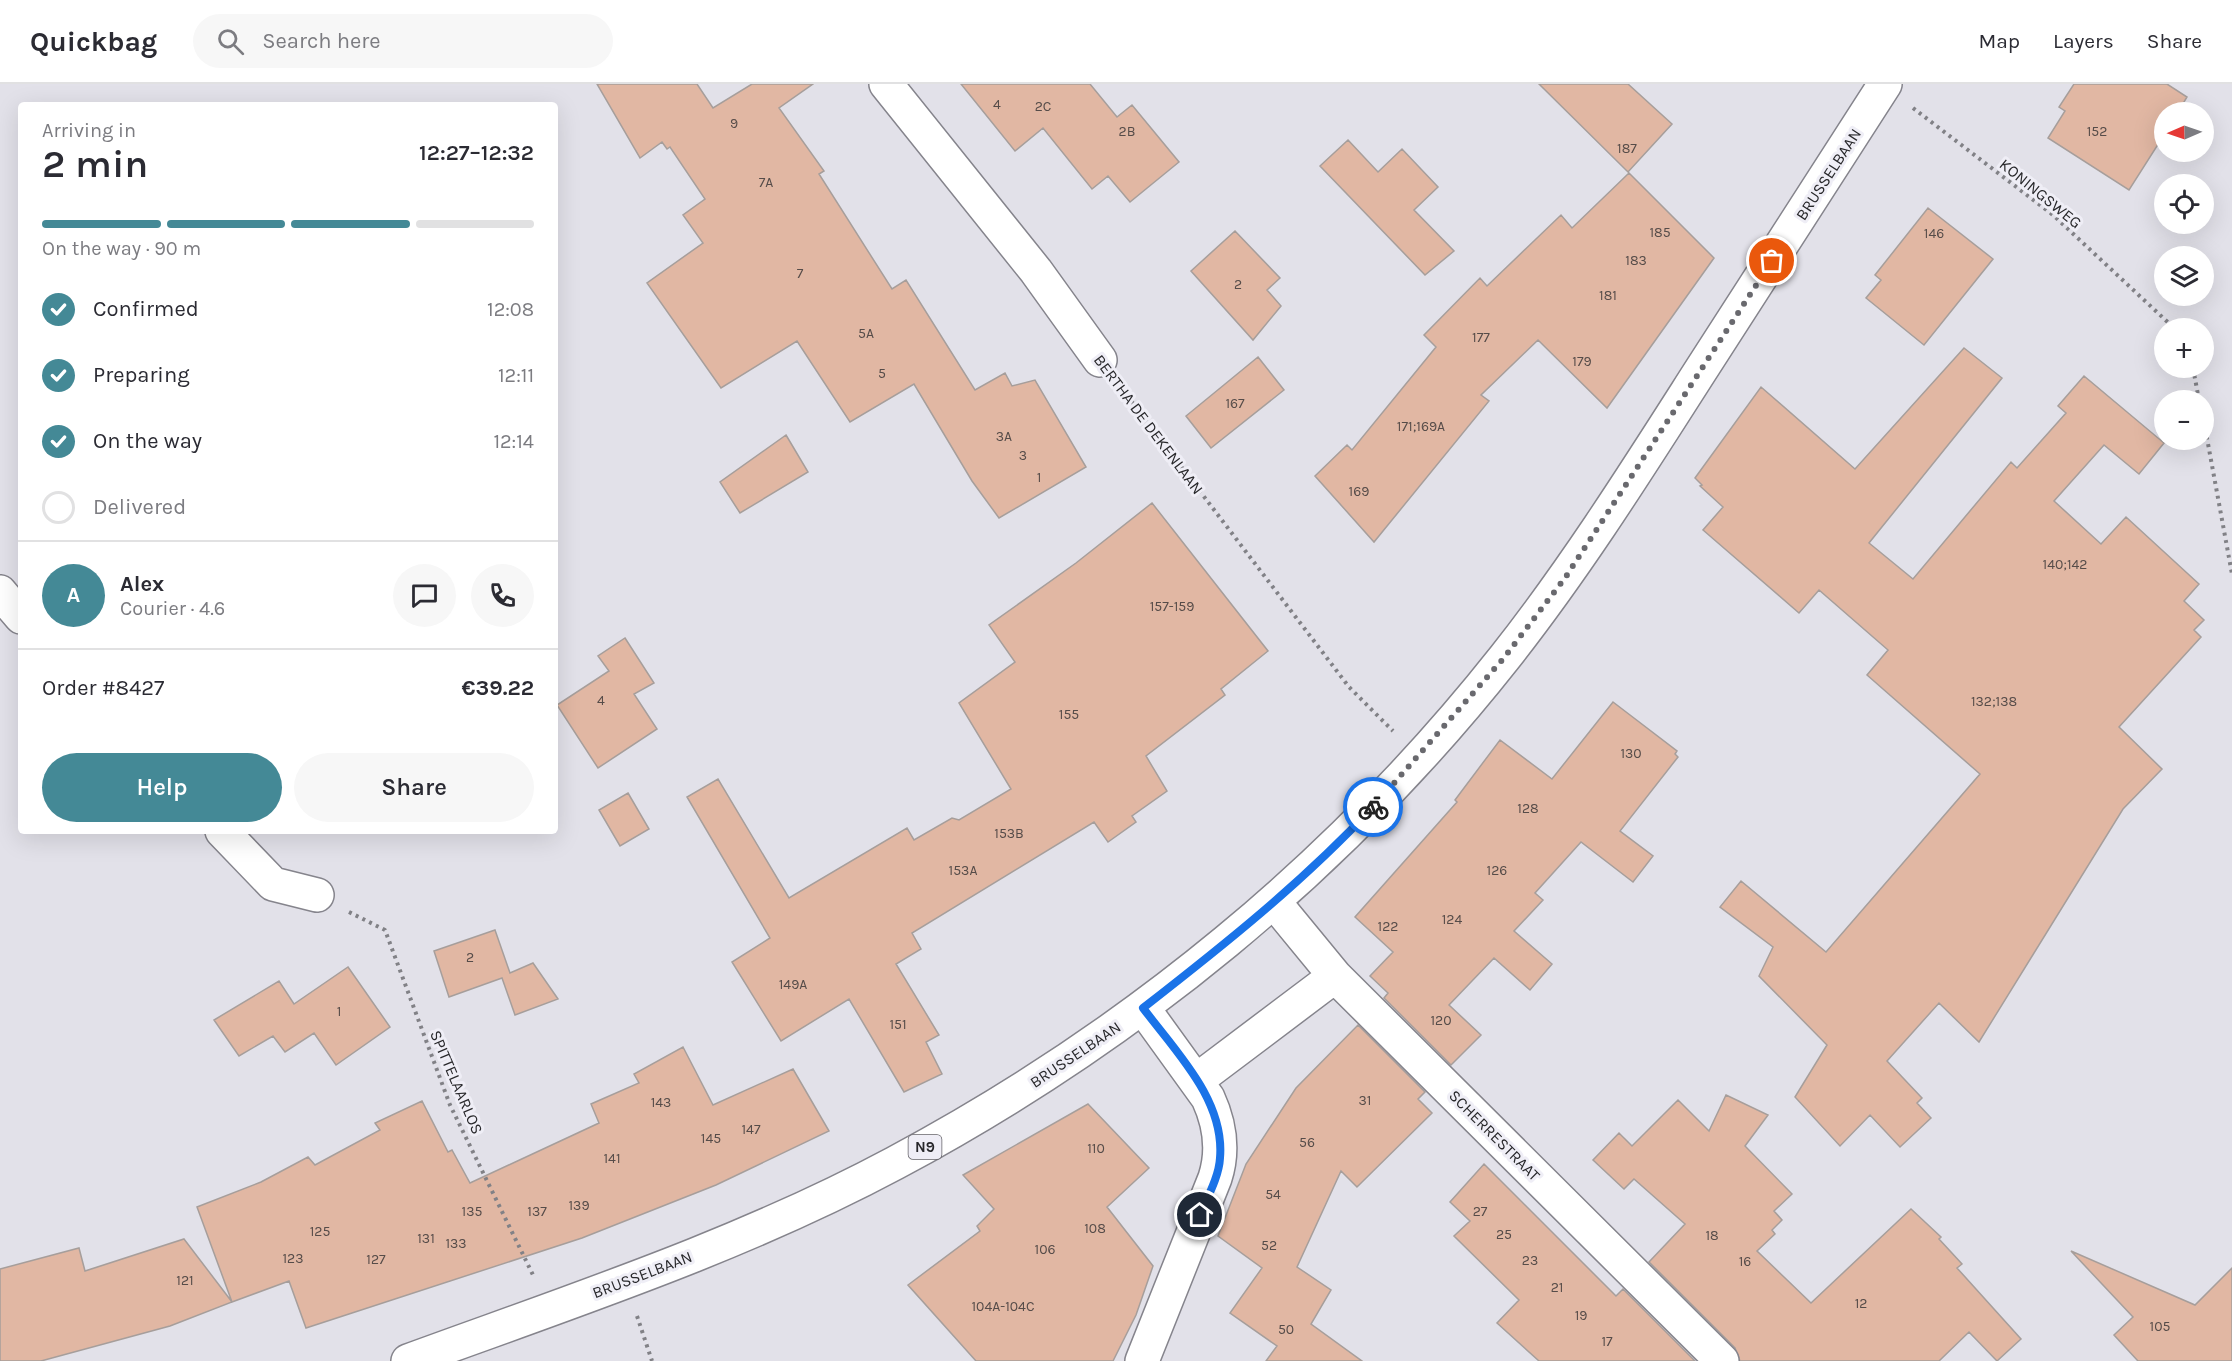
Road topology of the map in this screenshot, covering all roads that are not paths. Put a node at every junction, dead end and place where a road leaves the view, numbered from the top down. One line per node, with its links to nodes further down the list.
1 (886, 84): 3 (main road, BERTHA DE DEKENLAAN)
2 (1885, 85): 8 (main road, BRUSSELBAAN / N9)
3 (1100, 360)
4 (0, 592): 5 (main road)
5 (18, 613)
6 (225, 834): 7 (main road)
7 (317, 895)
8 (1275, 903): 9 (main road, SCHERRESTRAAT); 10 (main road, BRUSSELBAAN / N9)
9 (1335, 976): 11 (main road); 14 (main road, SCHERRESTRAAT)
10 (1143, 1008): 11 (main road); 12 (main road, BRUSSELBAAN / N9)
11 (1197, 1080): 13 (main road)
12 (408, 1361)
13 (1142, 1361)
14 (1722, 1361)

